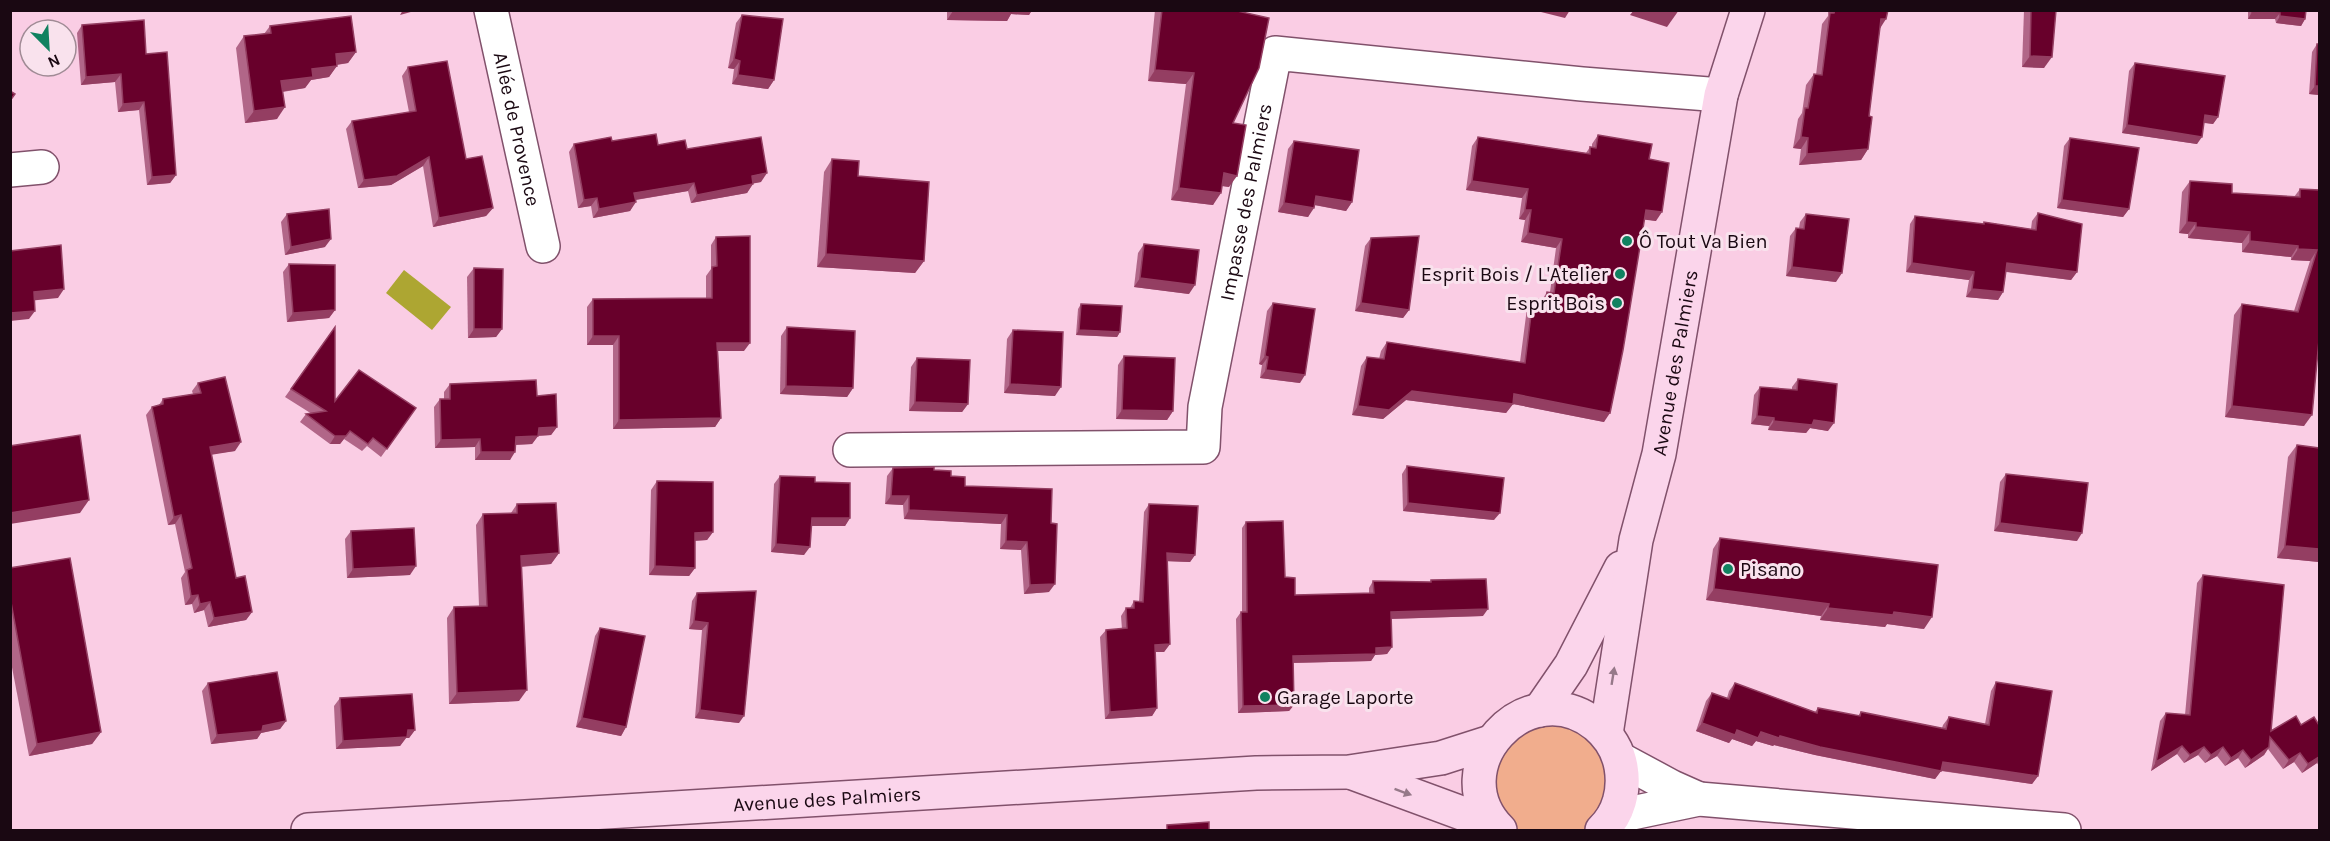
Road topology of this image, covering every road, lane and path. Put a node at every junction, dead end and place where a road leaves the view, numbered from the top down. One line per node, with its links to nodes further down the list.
1 (491, 10): 4 (street, Allée de Provence)
2 (1748, 10): 3 (main road, Avenue des Palmiers)
3 (1720, 95): 5 (street, Impasse des Palmiers); 6 (main road, Avenue des Palmiers)
4 (543, 246)
5 (850, 450)
6 (1636, 540): 7 (main road, Avenue des Palmiers); 9 (main road, Avenue des Palmiers, one-way to 6)
7 (1540, 710): 8 (main road); 9 (main road)
8 (1491, 742): 10 (main road, Avenue des Palmiers); 14 (main road)
9 (1613, 746): 11 (street); 13 (main road, Avenue des Palmiers)
10 (1348, 772): 12 (main road, Avenue des Palmiers); 14 (main road, Avenue des Palmiers, one-way to 14)
11 (1699, 798): 13 (street); 16 (street)
12 (593, 821): 15 (main road, Avenue des Palmiers)
13 (1608, 824)
14 (1497, 828)
15 (308, 831)
16 (2064, 831)

